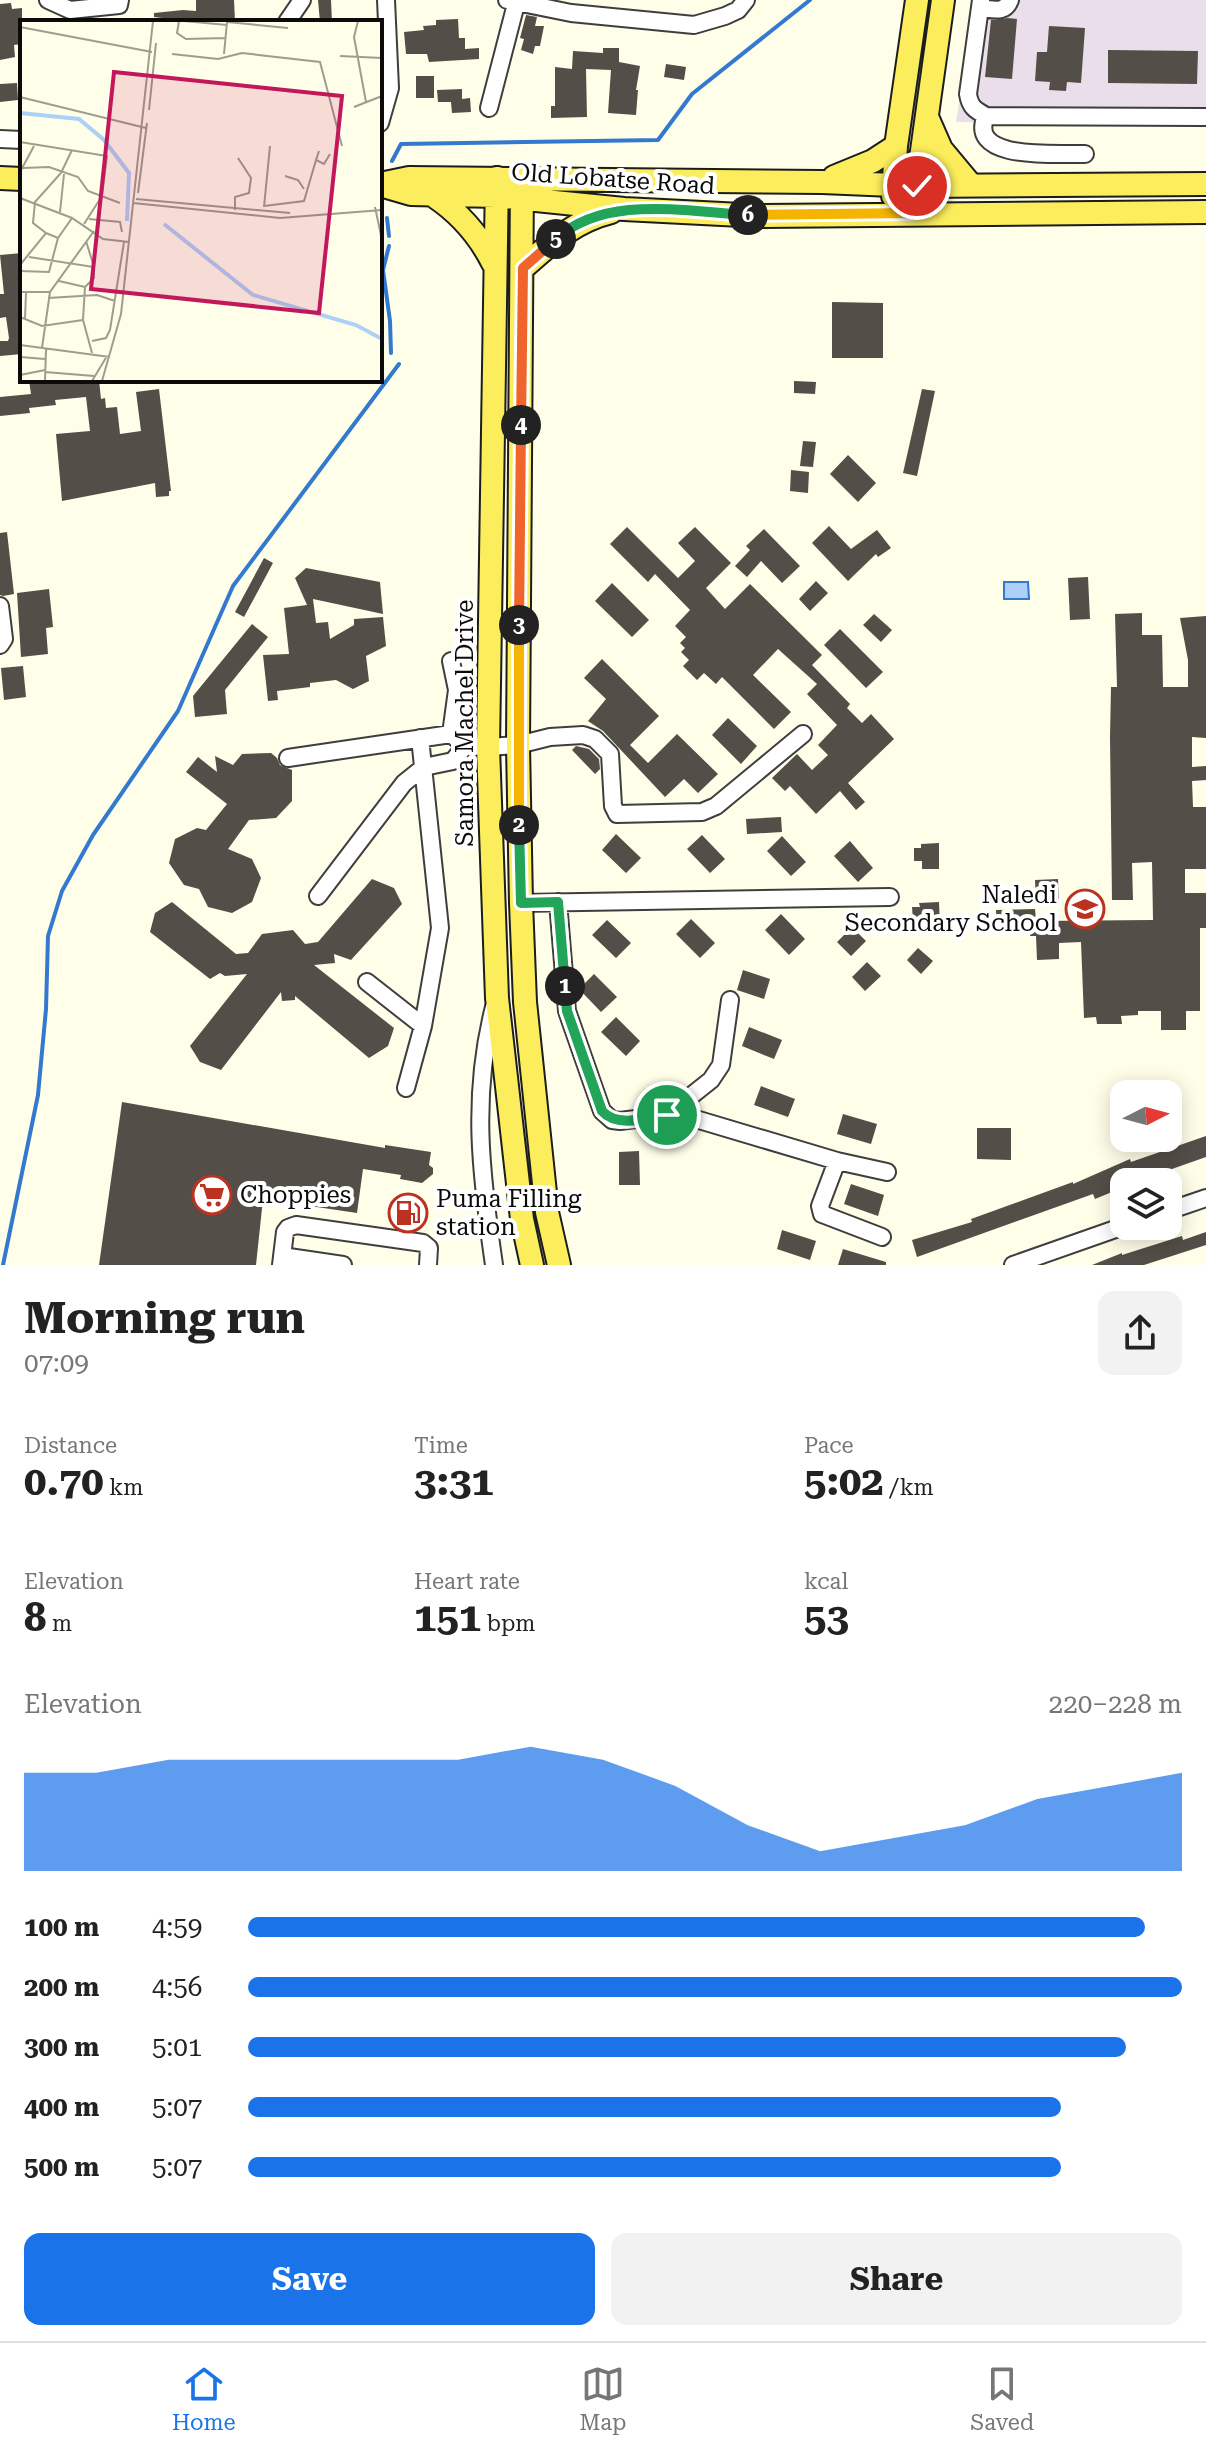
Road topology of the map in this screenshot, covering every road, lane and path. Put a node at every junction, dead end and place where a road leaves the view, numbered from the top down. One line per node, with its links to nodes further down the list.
1 (48, 0): 10 (street)
2 (138, 0): 10 (street)
3 (302, 0): 12 (street)
4 (386, 0): 14 (street)
5 (746, 0): 9 (street)
6 (917, 0): 20 (main road)
7 (943, 0): 15 (main road)
8 (1010, 0): 11 (street)
9 (514, 1): 13 (street)
10 (120, 2)
11 (980, 4): 16 (street)
12 (288, 20)
13 (489, 108)
14 (382, 116)
15 (926, 116): 29 (main road); 30 (main road)
16 (986, 116): 17 (street); 21 (street)
17 (1206, 117)
18 (0, 139): 19 (street)
19 (20, 140)
20 (896, 146): 24 (main road); 28 (main road)
21 (1085, 154)
22 (0, 178): 23 (main road)
23 (20, 179)
24 (822, 182): 28 (main road, Old Lobatse Road); 32 (main road, Old Lobatse Road)
25 (382, 184): 31 (main road)
26 (1206, 184): 29 (main road, Old Lobatse Road)
27 (382, 185): 33 (main road)
28 (894, 185): 30 (main road, Old Lobatse Road); 36 (main road)
29 (971, 185): 30 (main road, Old Lobatse Road)
30 (917, 186): 36 (main road)
31 (497, 187): 32 (main road, Old Lobatse Road); 33 (main road); 37 (main road, Samora Machel Drive)
32 (522, 189): 34 (main road, Old Lobatse Road); 38 (main road)
33 (434, 196): 37 (main road)
34 (624, 209): 36 (main road, Old Lobatse Road); 38 (main road)
35 (1206, 212): 36 (main road, Old Lobatse Road)
36 (901, 213)
37 (495, 267): 46 (main road, Samora Machel Drive)
38 (523, 268): 45 (main road)
39 (0, 606): 40 (street)
40 (0, 645)
41 (451, 661): 42 (street)
42 (451, 734): 44 (street); 46 (street)
43 (803, 734): 45 (street)
44 (420, 738): 47 (street); 48 (street)
45 (518, 745): 46 (street); 52 (main road)
46 (477, 746): 48 (street); 54 (main road, Samora Machel Drive)
47 (288, 758)
48 (424, 767): 49 (street); 56 (street)
49 (318, 896)
50 (890, 897): 51 (street)
51 (558, 902): 52 (street); 58 (street)
52 (521, 903): 70 (main road)
53 (367, 982): 56 (street)
54 (497, 998): 68 (street); 69 (main road, Samora Machel Drive)
55 (730, 1000): 58 (street)
56 (423, 1026): 57 (street)
57 (406, 1088)
58 (667, 1115): 59 (street)
59 (837, 1161): 60 (street); 64 (street)
60 (887, 1172)
61 (1206, 1198): 62 (street)
62 (1182, 1206)
63 (1110, 1231): 71 (street)
64 (882, 1237)
65 (281, 1260): 66 (street); 67 (street)
66 (343, 1265)
67 (428, 1265)
68 (494, 1265)
69 (532, 1265)
70 (559, 1265)
71 (1013, 1265)

